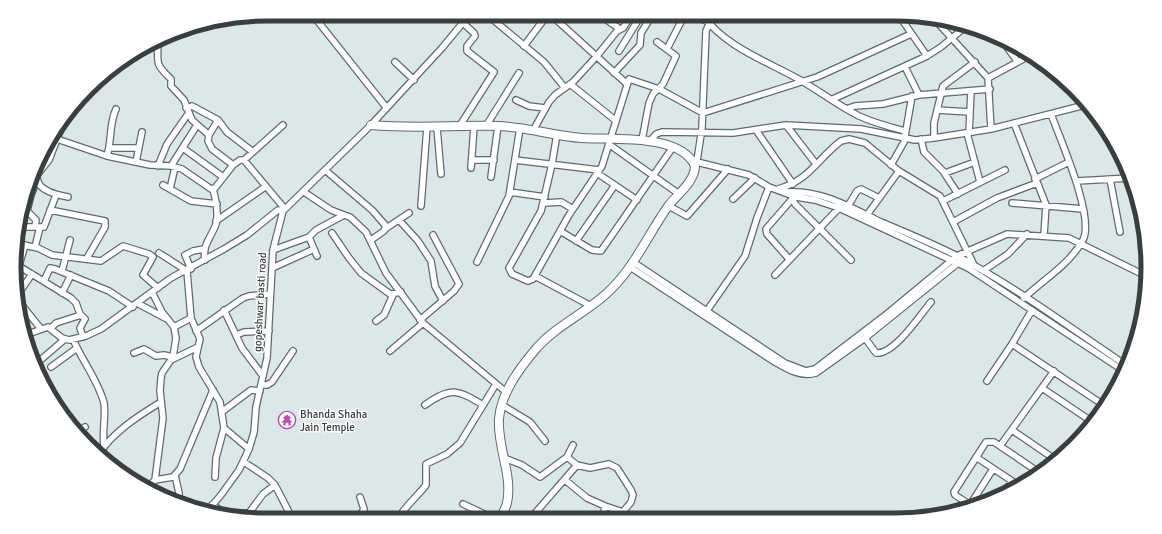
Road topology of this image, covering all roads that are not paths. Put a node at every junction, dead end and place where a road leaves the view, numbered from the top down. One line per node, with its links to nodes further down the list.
1 (318, 21): 48 (street)
2 (495, 21): 21 (street)
3 (544, 21): 21 (street)
4 (557, 21): 26 (street)
5 (611, 21): 15 (street)
6 (628, 21): 15 (street)
7 (638, 21): 24 (street)
8 (648, 21): 33 (street)
9 (681, 21): 23 (street)
10 (704, 21): 13 (street)
11 (903, 21): 17 (street)
12 (463, 23): 35 (street); 64 (street)
13 (708, 23): 36 (street); 55 (street)
14 (941, 26): 18 (street)
15 (620, 29): 26 (street)
16 (962, 30): 18 (street)
17 (911, 34): 25 (street); 36 (street)
18 (953, 38): 25 (street); 29 (street)
19 (657, 42): 23 (street)
20 (158, 46): 53 (street)
21 (524, 46): 38 (street)
22 (1008, 48): 30 (street)
23 (667, 49): 39 (street)
24 (619, 50)
25 (927, 56): 31 (street)
26 (596, 57): 33 (street); 38 (street)
27 (1025, 58): 30 (street)
28 (395, 62): 35 (street)
29 (975, 62): 34 (street); 42 (street)
30 (1018, 62): 34 (street)
31 (905, 67): 43 (street); 45 (street)
32 (519, 73): 66 (street)
33 (614, 73): 37 (street)
34 (988, 78): 40 (street)
35 (414, 80): 48 (street)
36 (803, 82): 45 (street); 55 (street)
37 (627, 84): 39 (street); 58 (street)
38 (568, 86): 49 (street); 58 (street)
39 (659, 89): 55 (street); 85 (street)
40 (990, 89): 41 (street); 72 (street)
41 (970, 92): 42 (street); 54 (street)
42 (941, 94): 43 (street); 52 (street)
43 (919, 95): 44 (street)
44 (912, 96): 51 (street); 75 (street)
45 (833, 99): 51 (street)
46 (516, 100): 49 (street)
47 (1081, 106): 56 (street)
48 (386, 107): 62 (street)
49 (545, 108): 71 (street)
50 (116, 109): 89 (street)
51 (846, 109): 75 (street)
52 (937, 110): 54 (street); 82 (street)
53 (187, 111): 57 (street); 60 (street); 106 (street)
54 (970, 112): 77 (street)
55 (703, 113): 80 (street)
56 (1051, 114): 59 (street); 101 (street)
57 (218, 120): 78 (street); 92 (street)
58 (615, 120): 87 (street)
59 (1014, 123): 72 (street); 124 (street)
60 (197, 125): 78 (street); 91 (street)
61 (283, 125): 92 (street)
62 (371, 125): 68 (street); 110 (street)
63 (786, 125): 73 (street); 81 (street); 103 (street)
64 (459, 126): 65 (street); 69 (street)
65 (474, 126): 66 (street); 95 (street)
66 (486, 126): 67 (street)
67 (498, 126): 70 (street); 96 (street)
68 (427, 127): 69 (street); 150 (street)
69 (437, 128): 116 (street)
70 (520, 128): 71 (street); 97 (street)
71 (534, 129): 79 (street)
72 (991, 129): 77 (street)
73 (756, 130): 80 (street); 127 (street)
74 (142, 132): 90 (street)
75 (905, 132): 81 (street)
76 (60, 133): 84 (street)
77 (968, 133): 82 (street); 100 (street)
78 (209, 134): 104 (street)
79 (557, 134): 87 (street); 102 (street)
80 (702, 134): 86 (street); 98 (street)
81 (904, 138): 83 (street); 105 (street)
82 (934, 138): 83 (street)
83 (921, 139): 115 (street)
84 (58, 140): 93 (street); 112 (street)
85 (642, 140): 86 (street); 87 (street)
86 (651, 140): 88 (street)
87 (610, 142): 114 (street); 117 (street)
88 (673, 147): 98 (street); 117 (street)
89 (110, 148): 90 (street); 93 (street)
90 (138, 148): 99 (street)
91 (183, 148): 107 (street); 118 (street)
92 (253, 152): 94 (street)
93 (108, 156): 99 (street)
94 (244, 160): 104 (street); 130 (street)
95 (472, 160): 96 (street); 108 (street)
96 (494, 160): 119 (street)
97 (515, 160): 102 (street); 136 (street)
98 (695, 161): 109 (street); 138 (street)
99 (136, 162): 106 (street)
100 (975, 162): 115 (street); 126 (street)
101 (1069, 162): 124 (street); 125 (street)
102 (552, 164): 114 (street); 144 (street)
103 (816, 164): 105 (street); 127 (street)
104 (233, 165): 118 (street)
105 (891, 165): 113 (street)
106 (158, 166): 107 (street)
107 (173, 166): 132 (street); 133 (street)
108 (471, 168)
109 (728, 169): 121 (street); 151 (street)
110 (325, 170): 135 (street); 168 (street)
111 (1005, 170): 126 (street)
112 (41, 171)
113 (898, 171): 142 (street); 146 (street)
114 (598, 172): 128 (street); 157 (street)
115 (945, 173): 139 (street)
116 (441, 174)
117 (653, 176): 138 (street); 145 (street)
118 (223, 177): 133 (street)
119 (491, 177)
120 (38, 178): 137 (street)
121 (755, 178): 131 (street); 143 (street)
122 (1124, 178): 123 (street)
123 (1110, 179): 125 (street); 170 (street)
124 (1036, 181): 149 (street); 164 (street)
125 (1077, 181): 154 (street)
126 (980, 182): 139 (street)
127 (793, 184): 134 (street)
128 (615, 185): 145 (street); 178 (street)
129 (163, 186): 132 (street)
130 (265, 187): 156 (street); 163 (street)
131 (769, 187): 134 (street); 225 (street)
132 (170, 189): 148 (street)
133 (213, 189): 148 (street)
134 (778, 189): 140 (street)
135 (304, 192): 156 (street); 160 (street)
136 (510, 192): 144 (street); 196 (street)
137 (56, 194): 141 (street); 155 (street)
138 (679, 194): 151 (street)
139 (958, 194): 146 (street)
140 (790, 195): 152 (street); 153 (street); 167 (street); 192 (street)
141 (68, 197)
142 (879, 198): 152 (street); 161 (street)
143 (733, 199)
144 (544, 200): 157 (street); 208 (street)
145 (637, 200): 178 (street)
146 (943, 201): 164 (street)
147 (1012, 203): 149 (street)
148 (217, 204): 163 (street)
149 (1046, 205): 154 (street); 174 (street)
150 (421, 206)
151 (669, 206): 197 (street)
152 (848, 206): 161 (street)
153 (839, 208): 167 (street); 191 (street)
154 (1083, 209): 179 (street)
155 (50, 210): 166 (street); 190 (street)
156 (284, 210): 183 (street, gopeshwar basti road); 193 (street)
157 (573, 210): 169 (street)
158 (27, 211): 166 (street)
159 (409, 213): 162 (street)
160 (344, 215): 175 (street); 177 (street)
161 (867, 215): 191 (street)
162 (400, 220): 168 (street); 218 (street)
163 (216, 221): 182 (street)
164 (953, 222): 185 (street)
165 (25, 226): 166 (street)
166 (38, 227): 181 (street)
167 (819, 228): 192 (street); 194 (street)
168 (385, 229): 177 (street)
169 (560, 231): 178 (street); 208 (street)
170 (1120, 232)
171 (332, 233): 216 (street)
172 (1027, 234): 174 (street); 185 (street); 203 (street)
173 (433, 235): 218 (street)
174 (1044, 236): 179 (street)
175 (309, 237): 183 (street); 189 (street)
176 (70, 240): 188 (street)
177 (370, 240): 213 (street)
178 (576, 241)
179 (1081, 243): 205 (street); 217 (street)
180 (25, 245): 181 (street); 187 (street)
181 (35, 247): 188 (street)
182 (204, 249): 193 (street); 201 (street)
183 (273, 250): 200 (street, gopeshwar basti road)
184 (312, 250): 200 (street)
185 (968, 251): 191 (street); 198 (street)
186 (159, 253): 201 (street)
187 (22, 254)
188 (67, 256): 190 (street); 202 (street)
189 (317, 256)
190 (86, 258): 211 (street)
191 (955, 258): 195 (street); 225 (street)
192 (789, 259): 207 (street)
193 (205, 260): 201 (street)
194 (851, 260)
195 (961, 261): 198 (street); 224 (street); 239 (street)
196 (477, 262)
197 (631, 265): 221 (street); 225 (street); 239 (street)
198 (974, 266): 203 (street)
199 (21, 267): 204 (street)
200 (272, 268): 215 (street, gopeshwar basti road)
201 (189, 270): 211 (street); 227 (street)
202 (62, 271): 206 (street); 209 (street)
203 (983, 271): 217 (street)
204 (32, 274): 209 (street); 210 (street)
205 (1141, 274)
206 (71, 275): 214 (street); 220 (street)
207 (775, 275)
208 (535, 276): 221 (street)
209 (44, 281): 214 (street)
210 (22, 288)
211 (158, 288): 212 (street)
212 (152, 292): 220 (street); 228 (street)
213 (401, 292): 216 (street); 230 (street)
214 (62, 293): 226 (street)
215 (270, 294): 223 (street); 235 (street, gopeshwar basti road)
216 (393, 295): 229 (street)
217 (1024, 298): 250 (street)
218 (443, 301): 230 (street)
219 (931, 302): 239 (street)
220 (135, 305): 228 (street); 238 (street)
221 (591, 306): 260 (street)
222 (25, 308): 232 (street)
223 (224, 310): 234 (street); 237 (street)
224 (1032, 310): 242 (street); 252 (street)
225 (706, 312)
226 (81, 315): 233 (street); 238 (street)
227 (191, 318): 231 (street); 234 (street)
228 (169, 320): 231 (street)
229 (376, 321)
230 (422, 322): 245 (street); 256 (street)
231 (174, 327): 248 (street)
232 (41, 328): 233 (street); 236 (street)
233 (51, 328): 240 (street)
234 (196, 330): 243 (street)
235 (269, 331): 237 (street); 254 (street, gopeshwar basti road)
236 (29, 332)
237 (236, 335): 254 (street)
238 (83, 337): 241 (street)
239 (865, 338)
240 (65, 339): 241 (street); 249 (street)
241 (73, 339): 244 (street)
242 (1012, 344): 253 (street); 255 (street)
243 (199, 346): 248 (street); 259 (street)
244 (77, 348): 251 (street); 275 (street)
245 (390, 350)
246 (293, 351): 257 (street)
247 (134, 353): 248 (street)
248 (172, 359): 261 (street)
249 (40, 361)
250 (1121, 362)
251 (51, 367)
252 (1119, 368)
253 (1054, 371): 258 (street); 262 (street)
254 (263, 376): 257 (street, gopeshwar basti road)
255 (987, 381)
256 (496, 384): 260 (street); 265 (street)
257 (261, 388): 266 (street); 277 (street, gopeshwar basti road)
258 (1042, 388): 267 (street); 271 (street)
259 (213, 390): 266 (street); 286 (street)
260 (506, 392): 264 (street)
261 (161, 402): 275 (street); 288 (street)
262 (1101, 403)
263 (425, 405): 265 (street)
264 (502, 405): 272 (street); 281 (street)
265 (483, 406): 304 (street)
266 (222, 410): 269 (street)
267 (1088, 419)
268 (85, 427): 270 (street)
269 (224, 428): 277 (street); 287 (street)
270 (82, 429)
271 (1012, 430): 274 (street); 280 (street)
272 (545, 441)
273 (573, 445): 278 (street)
274 (1000, 446): 279 (street); 285 (street)
275 (104, 447): 276 (street)
276 (102, 449)
277 (249, 449): 282 (street, gopeshwar basti road)
278 (567, 457): 281 (street); 283 (street)
279 (976, 457): 284 (street); 297 (street)
280 (1051, 457)
281 (504, 458): 306 (street)
282 (244, 462): 292 (street); 300 (street, gopeshwar basti road)
283 (577, 465): 289 (street); 299 (street)
284 (993, 469): 290 (street); 296 (street)
285 (1035, 470)
286 (175, 475): 288 (street); 294 (street)
287 (215, 477)
288 (155, 480): 291 (street)
289 (565, 480): 299 (street); 307 (street)
290 (1012, 481): 293 (street)
291 (151, 484)
292 (275, 485): 301 (street); 302 (street)
293 (1009, 485)
294 (179, 496)
295 (360, 497): 303 (street)
296 (975, 500)
297 (966, 503)
298 (463, 504): 305 (street)
299 (605, 506): 308 (street)
300 (211, 507)
301 (250, 512)
302 (289, 513)
303 (362, 513)
304 (401, 513)
305 (482, 513)
306 (503, 513)
307 (535, 513)
308 (603, 513)

